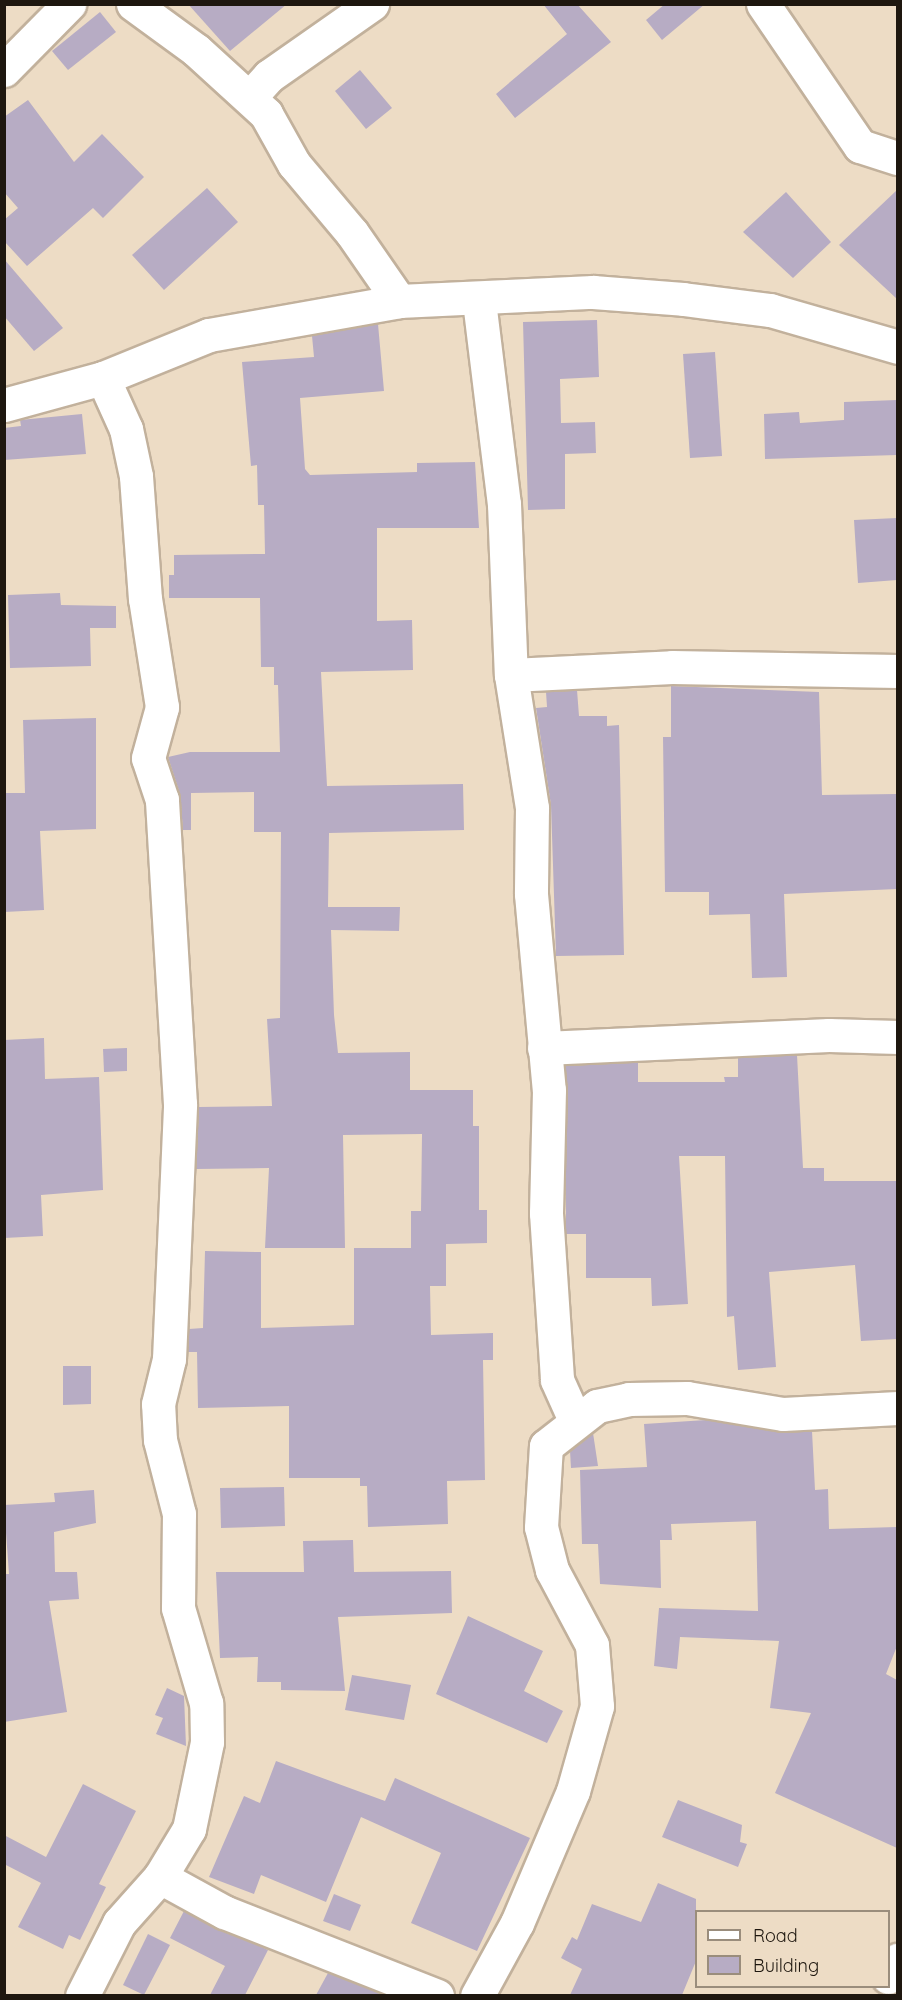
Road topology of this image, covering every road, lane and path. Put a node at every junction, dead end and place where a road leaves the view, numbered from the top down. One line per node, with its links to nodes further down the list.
1 (69, 4): 5 (street)
2 (133, 4): 6 (street)
3 (372, 4): 6 (street)
4 (763, 4): 7 (street)
5 (4, 70)
6 (250, 97): 8 (street)
7 (897, 158)
8 (399, 301): 9 (street); 11 (street)
9 (479, 301): 10 (street); 14 (street)
10 (897, 347)
11 (103, 378): 12 (street); 19 (street)
12 (4, 405)
13 (897, 671): 14 (street)
14 (512, 675): 16 (street)
15 (897, 1037): 16 (street)
16 (544, 1048): 18 (street)
17 (897, 1408): 18 (street)
18 (575, 1420): 22 (street)
19 (160, 1877): 20 (street); 21 (street)
20 (82, 1995)
21 (437, 1995)
22 (477, 1995)

